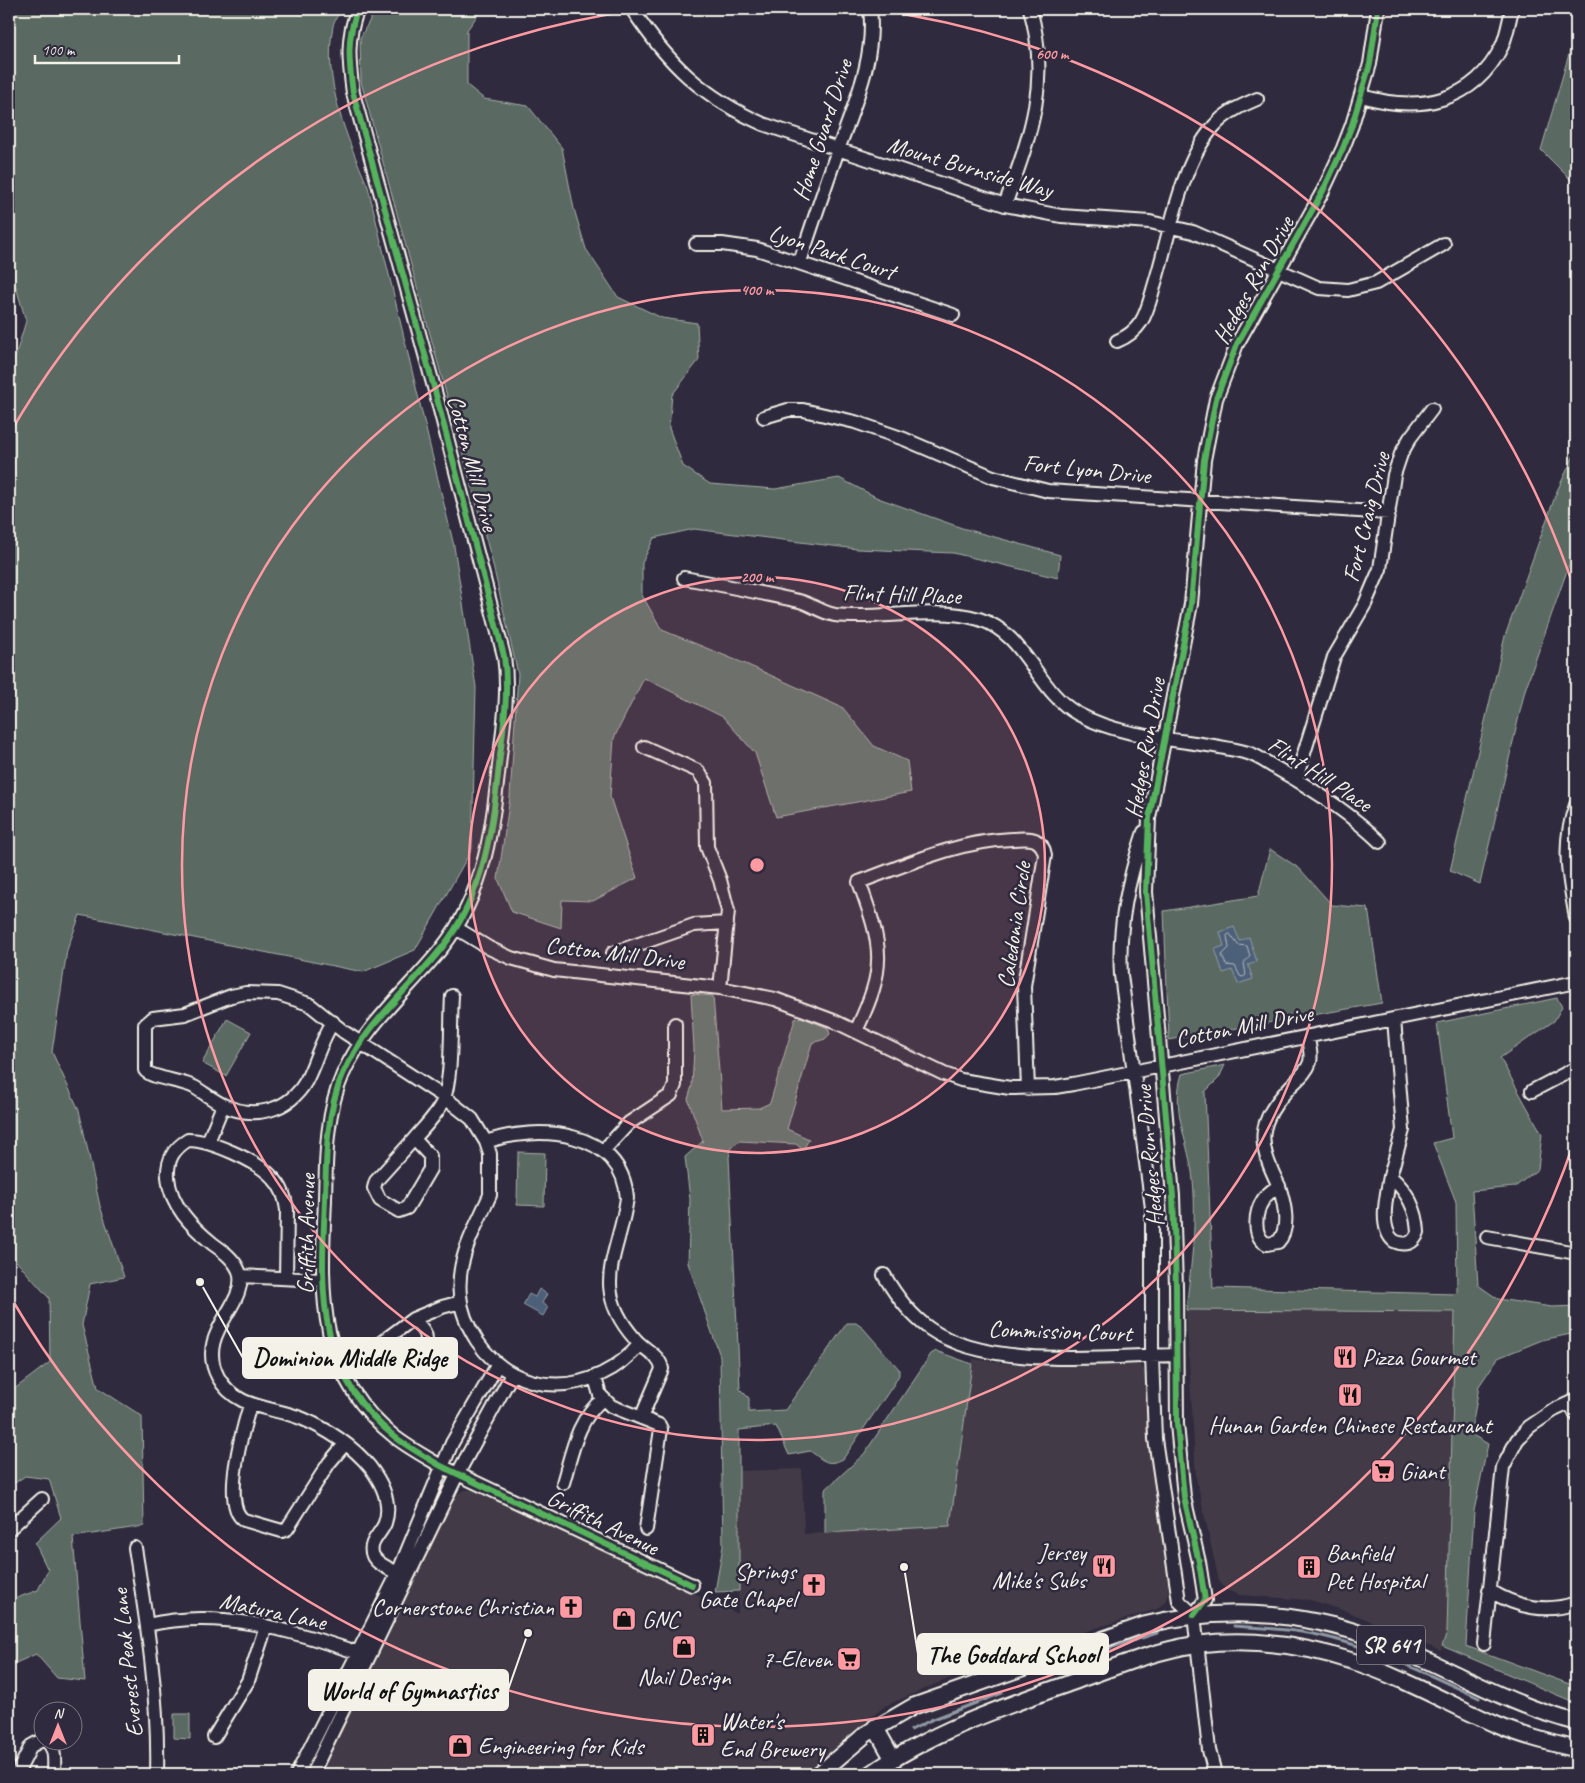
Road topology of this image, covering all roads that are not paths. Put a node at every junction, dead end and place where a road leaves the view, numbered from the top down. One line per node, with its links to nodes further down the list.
1 (358, 9): 31 (street, Cotton Mill Drive)
2 (632, 9): 9 (street, Mount Burnside Way)
3 (870, 9): 9 (street, Home Guard Drive)
4 (1030, 9): 10 (street)
5 (1378, 9): 7 (street, Hedges Run Drive)
6 (1512, 9): 7 (street)
7 (1362, 96): 15 (street, Hedges Run Drive)
8 (1257, 99): 11 (street)
9 (838, 149): 10 (street, Mount Burnside Way); 14 (street, Home Guard Drive)
10 (1005, 205): 11 (street, Mount Burnside Way)
11 (1171, 226): 15 (street, Mount Burnside Way); 17 (street)
12 (696, 244): 14 (street, Lyon Park Court)
13 (1444, 244): 15 (street, Mount Burnside Way)
14 (800, 262): 16 (street, Lyon Park Court)
15 (1278, 271): 20 (street, Hedges Run Drive)
16 (953, 315)
17 (1117, 341)
18 (1432, 409): 21 (street, Fort Craig Drive)
19 (764, 417): 20 (street, Fort Lyon Drive)
20 (1200, 500): 21 (street, Fort Lyon Drive); 23 (street, Hedges Run Drive)
21 (1389, 513): 25 (street, Fort Craig Drive)
22 (684, 578): 23 (street, Flint Hill Place)
23 (1164, 739): 25 (street, Flint Hill Place); 27 (street, Hedges Run Drive)
24 (644, 747): 30 (street)
25 (1296, 779): 28 (street, Flint Hill Place)
26 (1576, 805): 29 (street)
27 (1149, 818): 42 (street, Hedges Run Drive); 44 (street, Hedges Run Drive)
28 (1380, 842)
29 (1576, 918)
30 (727, 923): 32 (street); 34 (street)
31 (456, 928): 34 (street, Cotton Mill Drive); 41 (street, Griffith Avenue)
32 (613, 953)
33 (1576, 982): 36 (street, Cotton Mill Drive)
34 (720, 988): 39 (street, Cotton Mill Drive)
35 (452, 996): 47 (street)
36 (1394, 1019): 40 (street, Cotton Mill Drive); 55 (street)
37 (333, 1022): 41 (street); 48 (street); 48 (street)
38 (674, 1024): 52 (street)
39 (856, 1031): 45 (street, Cotton Mill Drive); 45 (street, Caledonia Circle)
40 (1307, 1036): 42 (street, Cotton Mill Drive); 56 (street)
41 (360, 1043): 47 (street); 62 (street, Griffith Avenue)
42 (1160, 1065): 44 (street, Cotton Mill Drive); 53 (street, Hedges Run Drive)
43 (1576, 1068): 46 (street)
44 (1135, 1070): 45 (street, Cotton Mill Drive); 54 (street, Hedges Run Drive)
45 (1028, 1089)
46 (1532, 1091)
47 (444, 1098): 49 (street); 51 (street)
48 (223, 1105): 50 (street)
49 (414, 1138): 49 (street)
50 (208, 1142): 60 (street); 61 (street)
51 (486, 1142): 52 (street); 63 (street)
52 (603, 1151): 65 (street)
53 (1169, 1161): 54 (street); 67 (street, Hedges Run Drive)
54 (1147, 1164): 66 (street, Hedges Run Drive)
55 (1390, 1176): 55 (street)
56 (1279, 1186)
57 (1487, 1237): 58 (street)
58 (1576, 1253)
59 (884, 1275): 66 (street, Commission Court)
60 (240, 1276): 61 (street); 73 (street)
61 (286, 1278): 62 (street)
62 (322, 1280): 77 (street, Griffith Avenue)
63 (461, 1302): 64 (street); 68 (street)
64 (413, 1319)
65 (640, 1344): 70 (street); 75 (street)
66 (1152, 1355): 67 (street, Commission Court); 88 (street, Hedges Run Drive)
67 (1176, 1355): 88 (street, Hedges Run Drive)
68 (498, 1364): 69 (street); 77 (street)
69 (512, 1374): 70 (street); 78 (street)
70 (595, 1378): 71 (street)
71 (603, 1399): 75 (street); 79 (street)
72 (1573, 1402): 74 (street); 86 (street)
73 (250, 1405): 76 (street); 76 (street)
74 (1576, 1416)
75 (641, 1418): 82 (street)
76 (345, 1444): 84 (street)
77 (441, 1466): 78 (street, Griffith Avenue); 84 (street)
78 (458, 1473): 85 (street, Griffith Avenue); 105 (street)
79 (563, 1483)
80 (42, 1499): 81 (street)
81 (9, 1529)
82 (646, 1529)
83 (135, 1548): 89 (street, Everest Peak Lane)
84 (398, 1573): 93 (street)
85 (692, 1585)
86 (1489, 1590): 87 (street); 92 (street)
87 (1576, 1603)
88 (1194, 1615): 91 (street); 94 (main road, SR 641); 95 (main road, SR 641)
89 (147, 1625): 90 (street, Matura Lane); 103 (street, Everest Peak Lane)
90 (266, 1626): 93 (street, Matura Lane); 96 (street)
91 (1198, 1644): 98 (main road, SR 641); 100 (main road, SR 641); 108 (street)
92 (1484, 1644)
93 (359, 1653): 104 (street)
94 (1576, 1722)
95 (875, 1728): 100 (main road); 106 (main road, SR 641)
96 (214, 1737)
97 (32, 1746): 101 (street)
98 (1576, 1749)
99 (52, 1750): 102 (street)
100 (893, 1759): 107 (main road, SR 641)
101 (17, 1774)
102 (54, 1774)
103 (157, 1774)
104 (297, 1774)
105 (312, 1774)
106 (818, 1774)
107 (871, 1774)
108 (1215, 1774)

